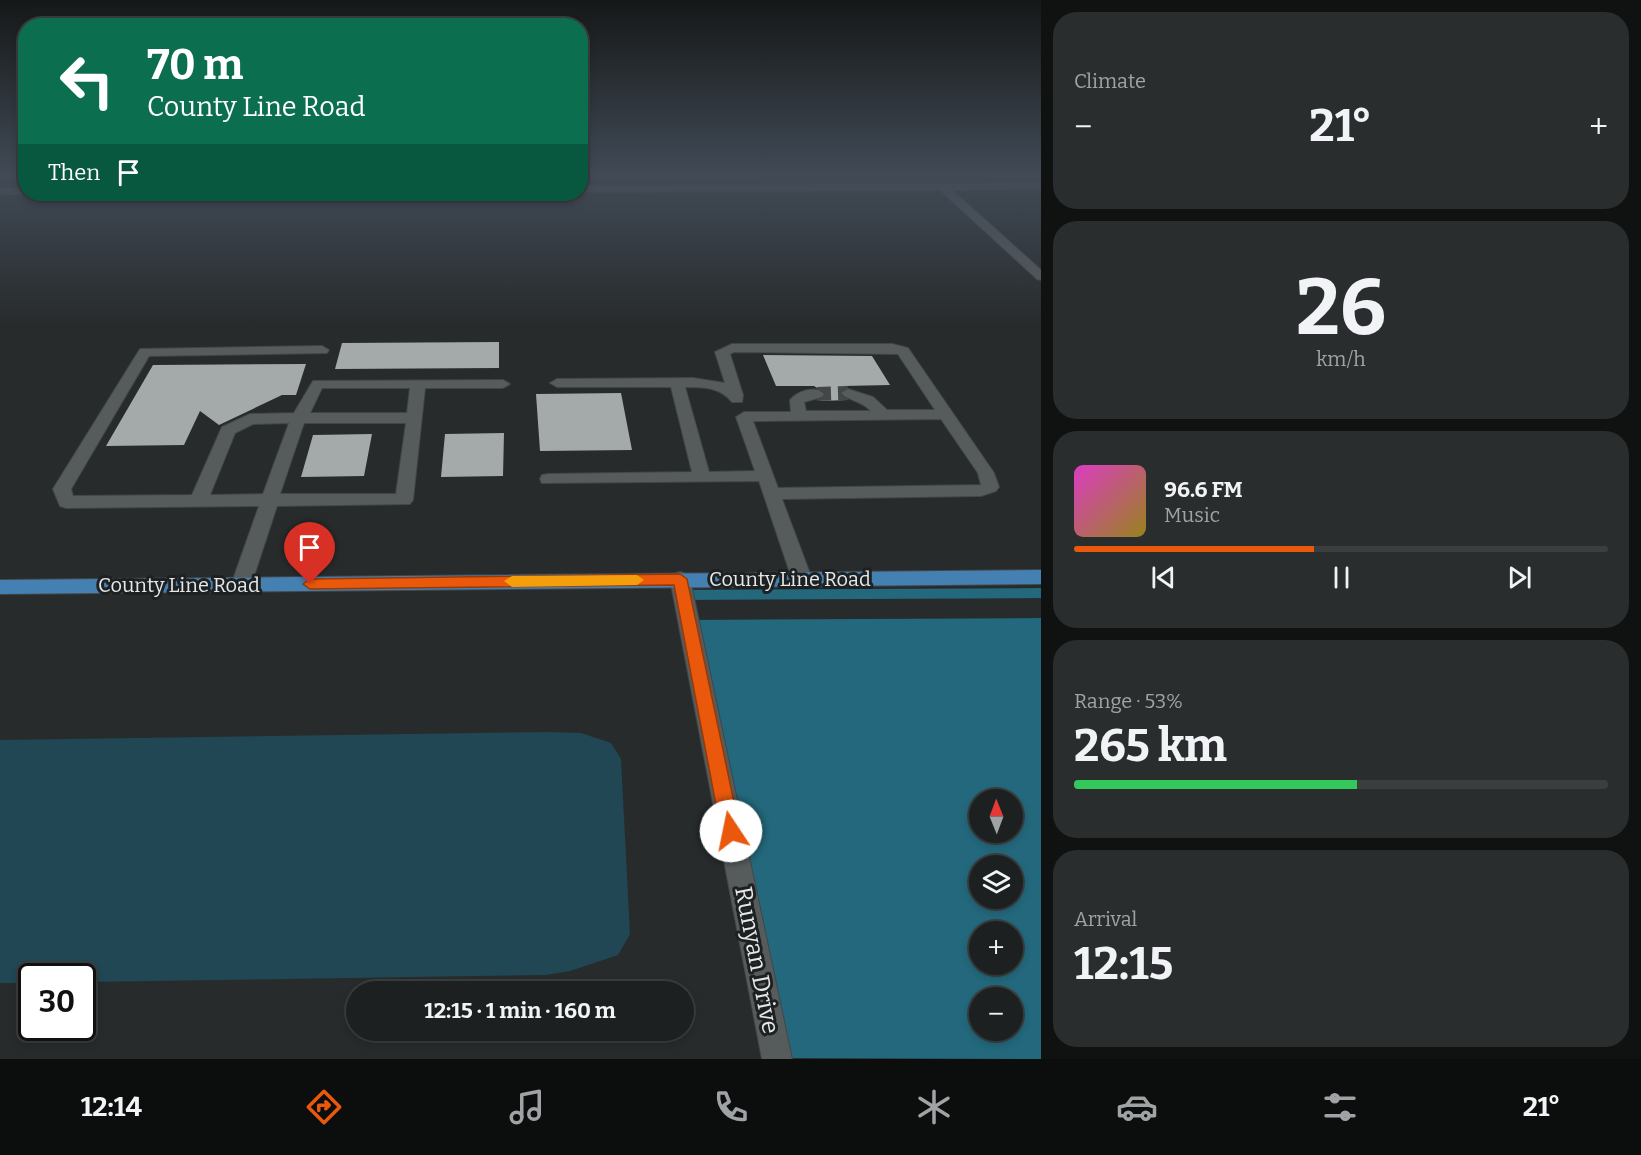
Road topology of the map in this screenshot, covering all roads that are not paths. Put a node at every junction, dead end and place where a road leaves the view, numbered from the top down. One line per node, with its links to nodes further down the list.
1 (987, 226): 2 (street)
2 (1027, 262): 3 (street); 4 (street)
3 (1041, 262)
4 (1041, 276)
5 (322, 350): 23 (street)
6 (557, 383): 7 (street)
7 (677, 383): 12 (street); 20 (street)
8 (418, 384): 9 (street); 17 (street); 18 (street)
9 (503, 384)
10 (848, 393): 14 (street)
11 (817, 394): 15 (street)
12 (736, 395): 13 (street); 16 (street)
13 (946, 414): 14 (street); 22 (street)
14 (883, 415): 15 (street)
15 (800, 416): 16 (street)
16 (744, 417): 19 (street)
17 (298, 418): 18 (street); 23 (street); 24 (street)
18 (414, 418): 24 (street)
19 (764, 476): 20 (street); 22 (street)
20 (702, 477): 21 (street)
21 (548, 479)
22 (771, 495): 27 (street)
23 (199, 500): 24 (street)
24 (270, 500): 28 (street)
25 (1041, 577): 27 (main road, County Line Road)
26 (680, 579): 27 (main road, County Line Road); 28 (main road, County Line Road); 30 (street, Runyan Drive)
27 (802, 579)
28 (241, 585): 29 (main road, County Line Road)
29 (0, 587)
30 (777, 1059)

